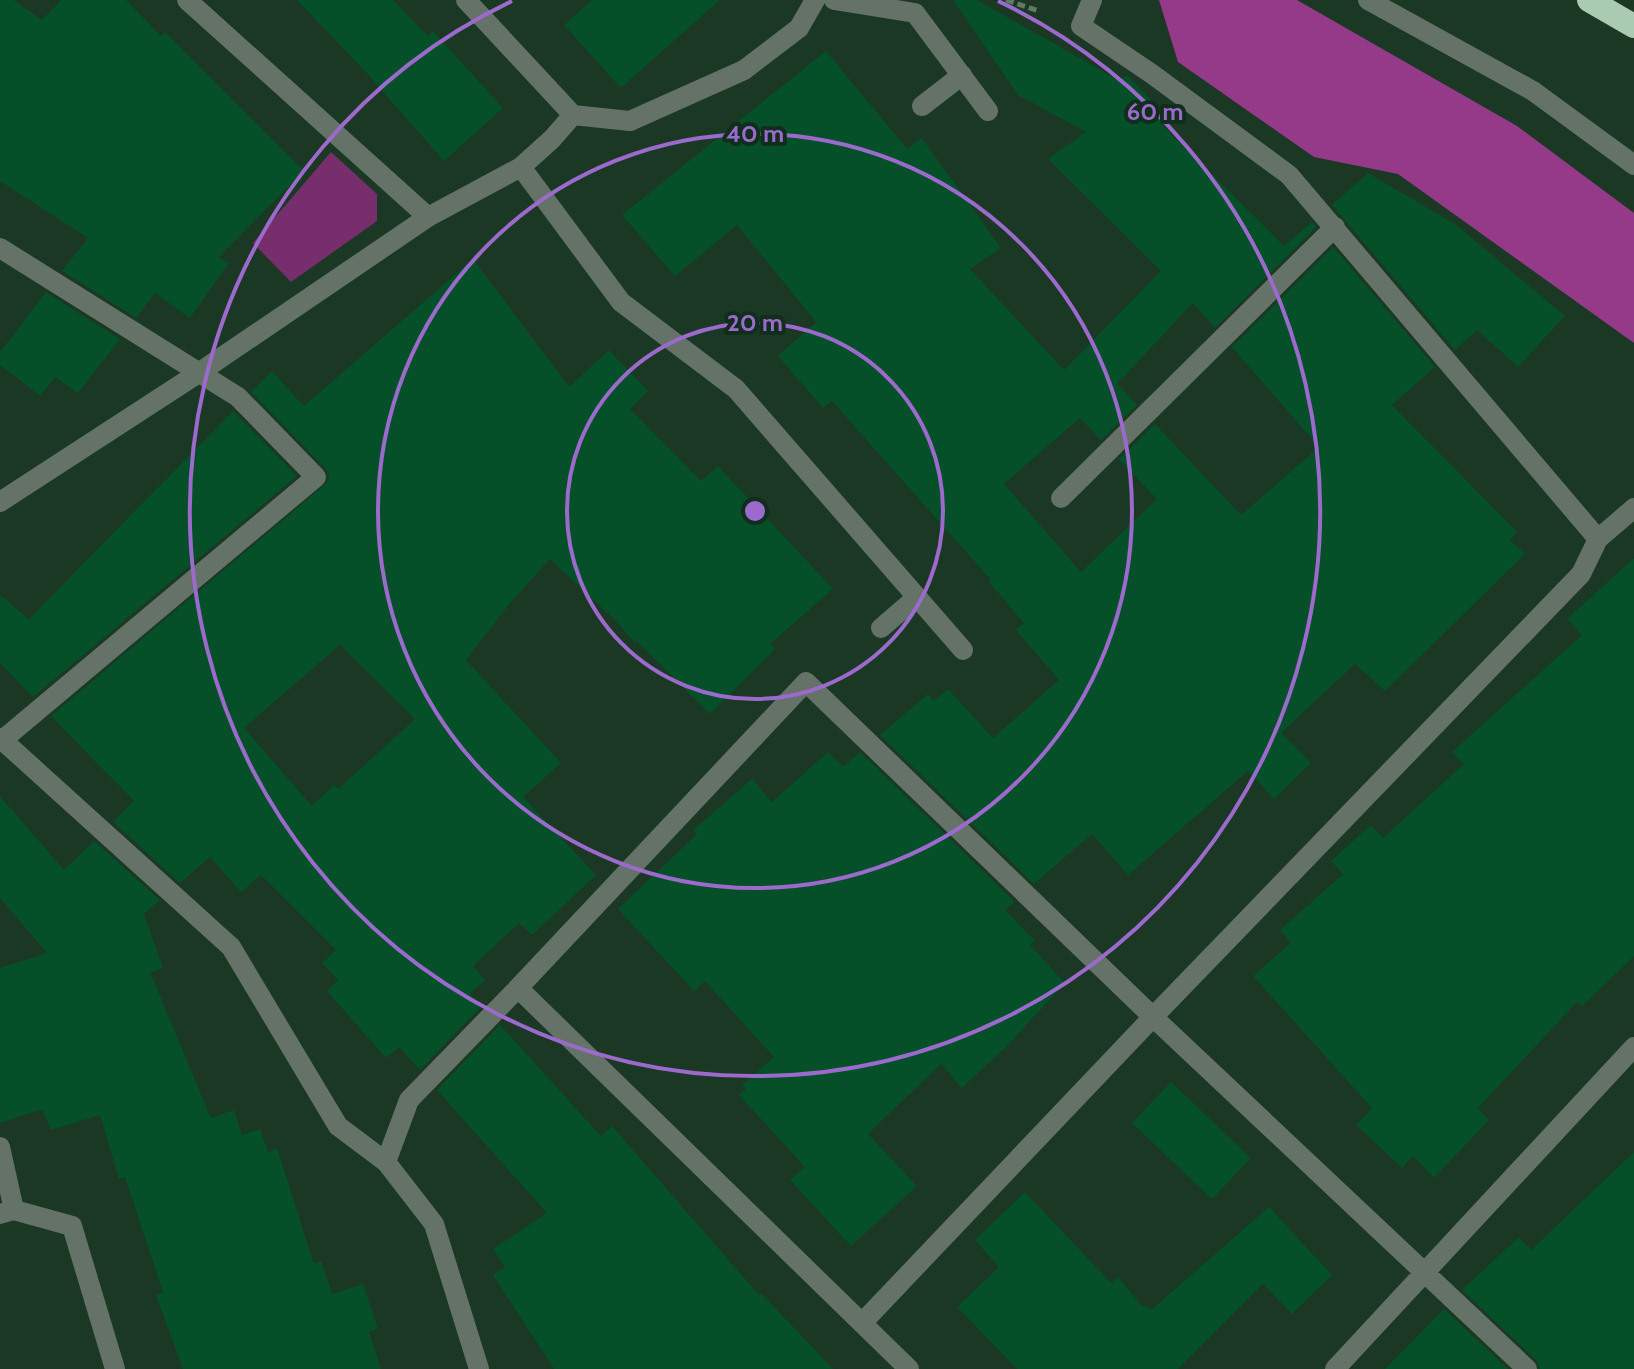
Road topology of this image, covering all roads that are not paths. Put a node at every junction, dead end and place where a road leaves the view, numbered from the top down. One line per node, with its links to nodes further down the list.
1 (187, 0): 15 (street)
2 (466, 0): 12 (street)
3 (815, 0): 12 (street)
4 (834, 0): 9 (street)
5 (1092, 0): 16 (street)
6 (1368, 0): 13 (street)
7 (1589, 0): 8 (highway)
8 (1634, 26)
9 (962, 75): 10 (street); 11 (street)
10 (922, 106)
11 (988, 111)
12 (573, 115): 14 (street)
13 (1634, 165)
14 (521, 167): 15 (street); 23 (street)
15 (428, 217): 18 (street)
16 (1335, 227): 19 (street); 22 (street)
17 (0, 248): 18 (street)
18 (200, 372): 20 (street); 26 (street)
19 (1061, 498)
20 (0, 502)
21 (1634, 508): 22 (street)
22 (1598, 539): 28 (street)
23 (917, 597): 24 (street); 25 (street)
24 (881, 628)
25 (963, 650)
26 (1, 740): 31 (street)
27 (518, 988): 28 (street); 31 (street); 34 (street)
28 (1153, 1017): 33 (street); 34 (street)
29 (1634, 1047): 33 (street)
30 (0, 1147): 32 (street)
31 (386, 1162): 36 (street)
32 (7, 1212): 35 (street)
33 (1425, 1273): 38 (street); 39 (street)
34 (862, 1323): 37 (street)
35 (115, 1369)
36 (479, 1369)
37 (909, 1369)
38 (1335, 1369)
39 (1527, 1369)

